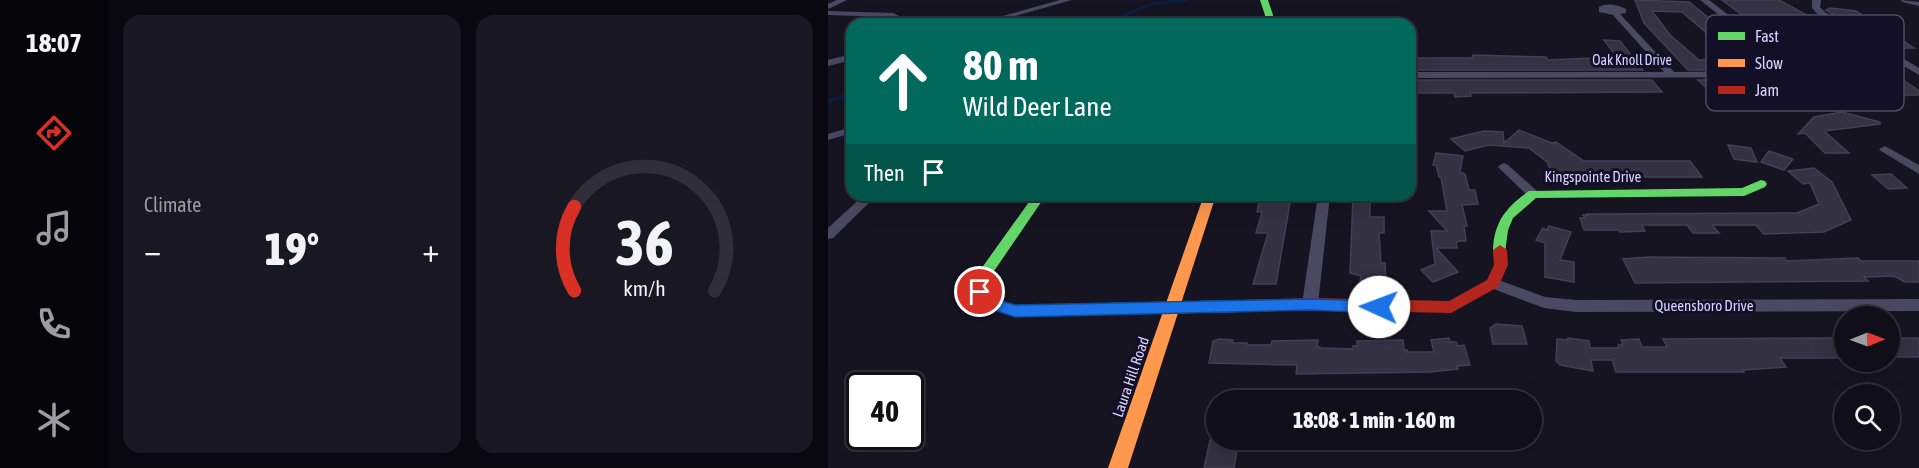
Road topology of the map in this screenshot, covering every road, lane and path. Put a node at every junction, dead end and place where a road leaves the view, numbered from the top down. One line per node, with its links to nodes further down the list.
1 (843, 0): 9 (street)
2 (1022, 0): 10 (street)
3 (1068, 0): 10 (street)
4 (1264, 0): 17 (street)
5 (1704, 0): 13 (street)
6 (1905, 0): 8 (street)
7 (1813, 1): 14 (street)
8 (1919, 4)
9 (828, 8)
10 (1038, 8): 16 (street)
11 (828, 13): 15 (street)
12 (1615, 13): 22 (street)
13 (1723, 15)
14 (1825, 15)
15 (899, 18)
16 (1000, 18)
17 (1269, 18)
18 (846, 58): 19 (street)
19 (828, 63)
20 (1904, 63): 21 (street)
21 (1919, 72)
22 (1671, 74): 23 (street, Oak Knoll Drive); 24 (street, Oak Knoll Drive)
23 (1706, 74)
24 (1416, 75)
25 (846, 132): 26 (street)
26 (828, 137)
27 (1885, 149): 29 (street)
28 (1504, 167): 31 (street)
29 (1919, 170)
30 (1761, 184): 31 (street, Kingspointe Drive)
31 (1533, 194): 37 (street, Kingspointe Drive)
32 (865, 201): 36 (street)
33 (1036, 201): 40 (street)
34 (1208, 201): 40 (street, Laura Hill Road)
35 (1323, 201): 38 (street)
36 (828, 235)
37 (1493, 283): 38 (street); 39 (street, Queensboro Drive)
38 (1310, 304): 40 (street)
39 (1919, 305)
40 (1172, 308): 41 (street, Laura Hill Road)
41 (1118, 468)

